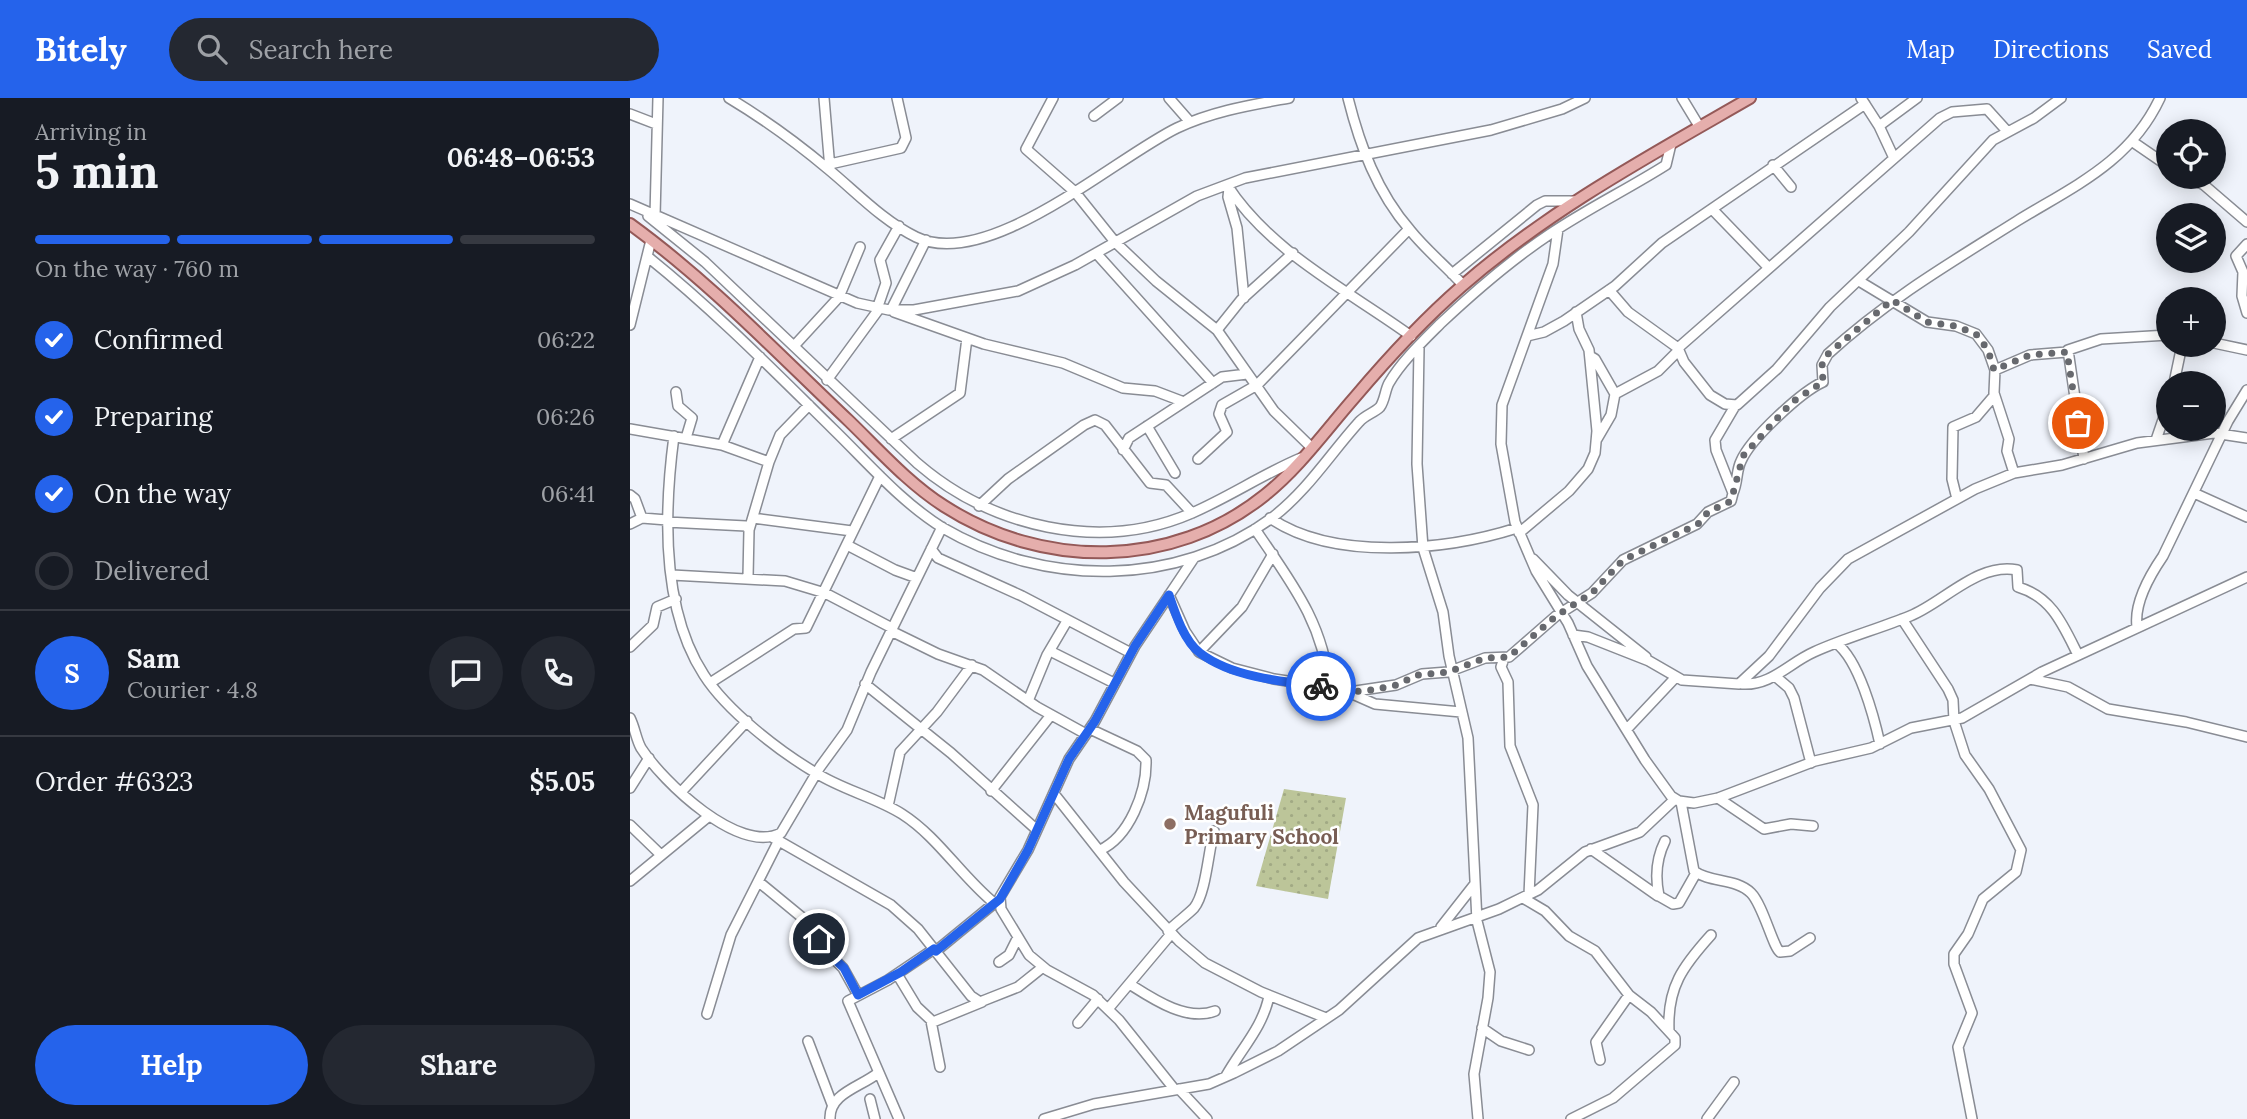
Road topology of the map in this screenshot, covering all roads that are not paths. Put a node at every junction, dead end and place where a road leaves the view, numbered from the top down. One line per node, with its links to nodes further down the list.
1 (658, 98): 22 (street)
2 (824, 98): 32 (street)
3 (897, 98): 32 (street)
4 (1053, 98): 36 (street)
5 (1118, 98): 20 (street)
6 (1169, 98): 21 (street)
7 (1289, 98): 21 (street)
8 (1348, 98): 28 (street)
9 (1583, 98): 28 (street)
10 (1682, 98): 24 (street)
11 (1750, 98): 24 (main road)
12 (1917, 98): 23 (street)
13 (1978, 98): 18 (street)
14 (2060, 98): 25 (street)
15 (2160, 98): 26 (street)
16 (733, 99): 32 (street)
17 (1863, 101): 23 (street); 31 (street)
18 (1988, 110): 25 (street); 29 (street)
19 (630, 114): 22 (street)
20 (1094, 116)
21 (1190, 122): 36 (street)
22 (656, 124): 40 (street)
23 (1879, 125): 29 (street)
24 (1699, 127): 27 (main road)
25 (2006, 130): 56 (street)
26 (2133, 142): 30 (street); 62 (street)
27 (1671, 144): 37 (main road); 45 (street)
28 (1364, 155): 33 (street); 44 (street)
29 (1893, 156): 54 (street)
30 (2156, 158)
31 (1773, 165): 34 (street); 39 (street)
32 (830, 168): 43 (street)
33 (1228, 187): 48 (street); 52 (street); 61 (street)
34 (1791, 187)
35 (2204, 189): 41 (street)
36 (1076, 192): 47 (street); 48 (street)
37 (1576, 201): 55 (street); 57 (main road)
38 (633, 205): 40 (street); 73 (street)
39 (1713, 210): 54 (street); 58 (street)
40 (655, 216): 60 (street)
41 (2247, 222)
42 (630, 224): 46 (main road)
43 (899, 226): 47 (street); 63 (street)
44 (1409, 229): 55 (street); 59 (street)
45 (1558, 229): 69 (street); 74 (street)
46 (651, 240): 53 (street); 108 (main road)
47 (926, 240): 63 (street)
48 (1115, 242): 51 (street); 67 (street)
49 (2247, 244): 65 (street)
50 (860, 247): 60 (street)
51 (1096, 253): 63 (street); 83 (street)
52 (1293, 253): 59 (street); 61 (street)
53 (649, 257): 66 (street); 79 (street)
54 (1769, 268): 75 (street)
55 (1452, 274): 57 (street)
56 (1858, 281): 62 (street); 91 (street)
57 (1463, 285): 68 (main road)
58 (1609, 290): 64 (street); 75 (street)
59 (1347, 293): 68 (street); 84 (street)
60 (839, 297): 63 (street); 73 (street)
61 (1244, 298): 67 (street)
62 (1892, 300): 80 (street); 115 (street)
63 (884, 309): 71 (street); 82 (street)
64 (1576, 312): 69 (street); 78 (street)
65 (2247, 313)
66 (630, 325)
67 (1217, 330): 81 (street)
68 (1411, 335): 106 (main road)
69 (1527, 336): 131 (street)
70 (2156, 336): 77 (street)
71 (967, 338): 89 (street); 101 (street)
72 (2226, 345): 76 (street)
73 (794, 346): 82 (street)
74 (1419, 348): 124 (street); 133 (street)
75 (1678, 349): 87 (street); 91 (street)
76 (2247, 349)
77 (2067, 352): 80 (street); 110 (street)
78 (1590, 356): 87 (street); 102 (street)
79 (760, 357): 90 (street); 105 (street)
80 (1994, 370): 88 (street)
81 (1247, 374): 83 (street); 84 (street)
82 (827, 380): 101 (street)
83 (1213, 383): 89 (street)
84 (1256, 385): 106 (street); 109 (street)
85 (2247, 390): 93 (street)
86 (676, 392): 98 (street)
87 (1615, 394): 102 (street)
88 (1994, 396): 113 (street); 118 (street)
89 (1184, 402): 92 (street)
90 (809, 405): 111 (street); 114 (street)
91 (1735, 406): 115 (street)
92 (1147, 426): 99 (street); 112 (street)
93 (2226, 426)
94 (630, 429): 96 (street)
95 (2226, 434): 100 (street)
96 (674, 436): 98 (street); 125 (street)
97 (1114, 436): 99 (street); 107 (street); 119 (street)
98 (686, 438): 105 (street)
99 (1129, 438): 107 (street)
100 (2247, 438)
101 (891, 439): 119 (street)
102 (1597, 439): 131 (street)
103 (2156, 440): 110 (street)
104 (2218, 441): 116 (street)
105 (722, 445): 111 (street)
106 (1312, 448): 108 (main road)
107 (1123, 450): 120 (street)
108 (1301, 458): 120 (street)
109 (1198, 459)
110 (2084, 459): 113 (street)
111 (769, 462): 122 (street)
112 (1175, 472)
113 (2014, 473): 118 (street)
114 (880, 476): 127 (street); 130 (street)
115 (1733, 493): 145 (street)
116 (2194, 493): 123 (street); 149 (street)
117 (630, 495): 121 (street)
118 (1957, 499): 168 (street)
119 (979, 506): 120 (street)
120 (1192, 513)
121 (642, 517): 125 (street); 126 (street)
122 (753, 517): 129 (street); 130 (street)
123 (2247, 517)
124 (1270, 518): 128 (street); 133 (street)
125 (667, 521): 129 (street); 138 (street)
126 (630, 524)
127 (942, 527): 134 (street); 137 (street)
128 (1255, 529): 135 (street); 137 (street)
129 (749, 530): 139 (street)
130 (852, 531): 132 (street)
131 (1518, 531): 133 (street); 136 (street)
132 (846, 545): 141 (street); 142 (street)
133 (1423, 548): 161 (street)
134 (931, 549): 141 (street); 148 (street)
135 (1273, 554): 155 (street); 169 (street)
136 (1529, 556): 145 (street); 146 (street)
137 (1194, 558): 143 (street)
138 (672, 575): 139 (street); 144 (street)
139 (748, 577): 142 (street)
140 (2247, 577): 149 (street)
141 (917, 578): 150 (street)
142 (825, 593): 150 (street); 165 (street)
143 (1169, 595): 155 (street); 156 (street)
144 (676, 599): 153 (street); 165 (street)
145 (1579, 603): 146 (street); 159 (street)
146 (1561, 612): 151 (street); 158 (street)
147 (1902, 619): 152 (street); 157 (street); 176 (street)
148 (1068, 621): 154 (street); 156 (street)
149 (2137, 626): 157 (street)
150 (892, 629): 160 (street); 167 (street)
151 (1573, 635): 159 (street); 177 (street)
152 (1836, 643): 162 (street); 181 (street)
153 (630, 647)
154 (1050, 650): 166 (street); 171 (street)
155 (1199, 652): 169 (street)
156 (1131, 653): 166 (street)
157 (2078, 655): 164 (street)
158 (1504, 658): 161 (street); 207 (street)
159 (1649, 661): 163 (street)
160 (972, 666): 171 (street); 178 (street)
161 (1452, 670): 170 (street); 172 (street)
162 (1775, 677): 168 (street); 183 (street)
163 (1675, 678): 168 (street); 177 (street)
164 (2029, 679): 176 (street); 180 (street)
165 (710, 683): 175 (street)
166 (1114, 683): 179 (street)
167 (865, 684): 178 (street); 184 (street)
168 (1739, 684)
169 (1329, 687): 170 (street)
170 (1349, 692): 172 (street)
171 (1028, 701): 173 (street)
172 (1461, 712): 205 (street)
173 (1051, 715): 179 (street); 187 (street)
174 (630, 718): 182 (street)
175 (747, 721): 184 (street); 186 (street)
176 (1954, 721): 181 (street); 252 (street)
177 (1627, 729): 190 (street)
178 (922, 730): 187 (street); 191 (street)
179 (1088, 731): 188 (street); 200 (street)
180 (2247, 737)
181 (1880, 744): 183 (street)
182 (649, 758): 185 (street); 186 (street)
183 (1811, 763): 189 (street)
184 (816, 773): 191 (street); 197 (street)
185 (630, 788)
186 (682, 791): 192 (street)
187 (991, 791): 195 (street)
188 (1055, 795): 195 (street); 200 (street)
189 (1718, 798): 190 (street); 194 (street)
190 (1678, 801): 199 (street); 202 (street)
191 (888, 807): 208 (street)
192 (709, 816): 197 (street); 201 (street)
193 (630, 825): 201 (street)
194 (1813, 826)
195 (1037, 830): 208 (street)
196 (1213, 831): 211 (street)
197 (776, 838): 204 (street); 215 (street)
198 (1665, 841): 206 (street)
199 (1591, 849): 206 (street); 207 (street)
200 (1100, 850): 211 (street)
201 (660, 854): 203 (street)
202 (1696, 873): 206 (street); 214 (street)
203 (632, 877)
204 (759, 883): 220 (street); 227 (street)
205 (1474, 885): 209 (street); 210 (street)
206 (1659, 896)
207 (1526, 897): 209 (street); 221 (street)
208 (997, 901): 213 (street); 215 (street)
209 (1477, 915): 210 (street); 231 (street)
210 (1437, 930): 228 (street)
211 (1170, 933): 219 (street); 222 (street)
212 (1711, 935): 232 (street)
213 (1018, 937): 216 (street); 217 (street)
214 (1810, 938)
215 (935, 950): 218 (street); 224 (street)
216 (999, 962)
217 (1043, 967): 223 (street); 224 (street)
218 (897, 974): 220 (street); 229 (street)
219 (1131, 985): 225 (street); 226 (street)
220 (858, 995): 237 (street)
221 (1629, 995): 232 (street); 235 (street)
222 (1269, 996): 228 (street); 238 (street)
223 (1098, 999): 225 (street); 230 (street)
224 (982, 1002): 229 (street)
225 (1108, 1010): 240 (street)
226 (1215, 1011)
227 (707, 1014)
228 (1326, 1018): 238 (street)
229 (931, 1021): 236 (street)
230 (1079, 1023)
231 (1482, 1028): 234 (street); 249 (street)
232 (1669, 1031): 250 (street)
233 (808, 1041): 242 (street)
234 (1529, 1050)
235 (1600, 1060)
236 (940, 1067)
237 (878, 1073): 242 (street); 246 (street)
238 (1225, 1077): 240 (street)
239 (1734, 1082): 251 (street)
240 (1177, 1090): 243 (street); 247 (street)
241 (870, 1099): 245 (street)
242 (832, 1104): 244 (street)
243 (1195, 1115): 248 (street)
244 (830, 1119)
245 (875, 1119)
246 (899, 1119)
247 (1044, 1119)
248 (1207, 1119)
249 (1478, 1119)
250 (1572, 1119)
251 (1707, 1119)
252 (1972, 1119)

